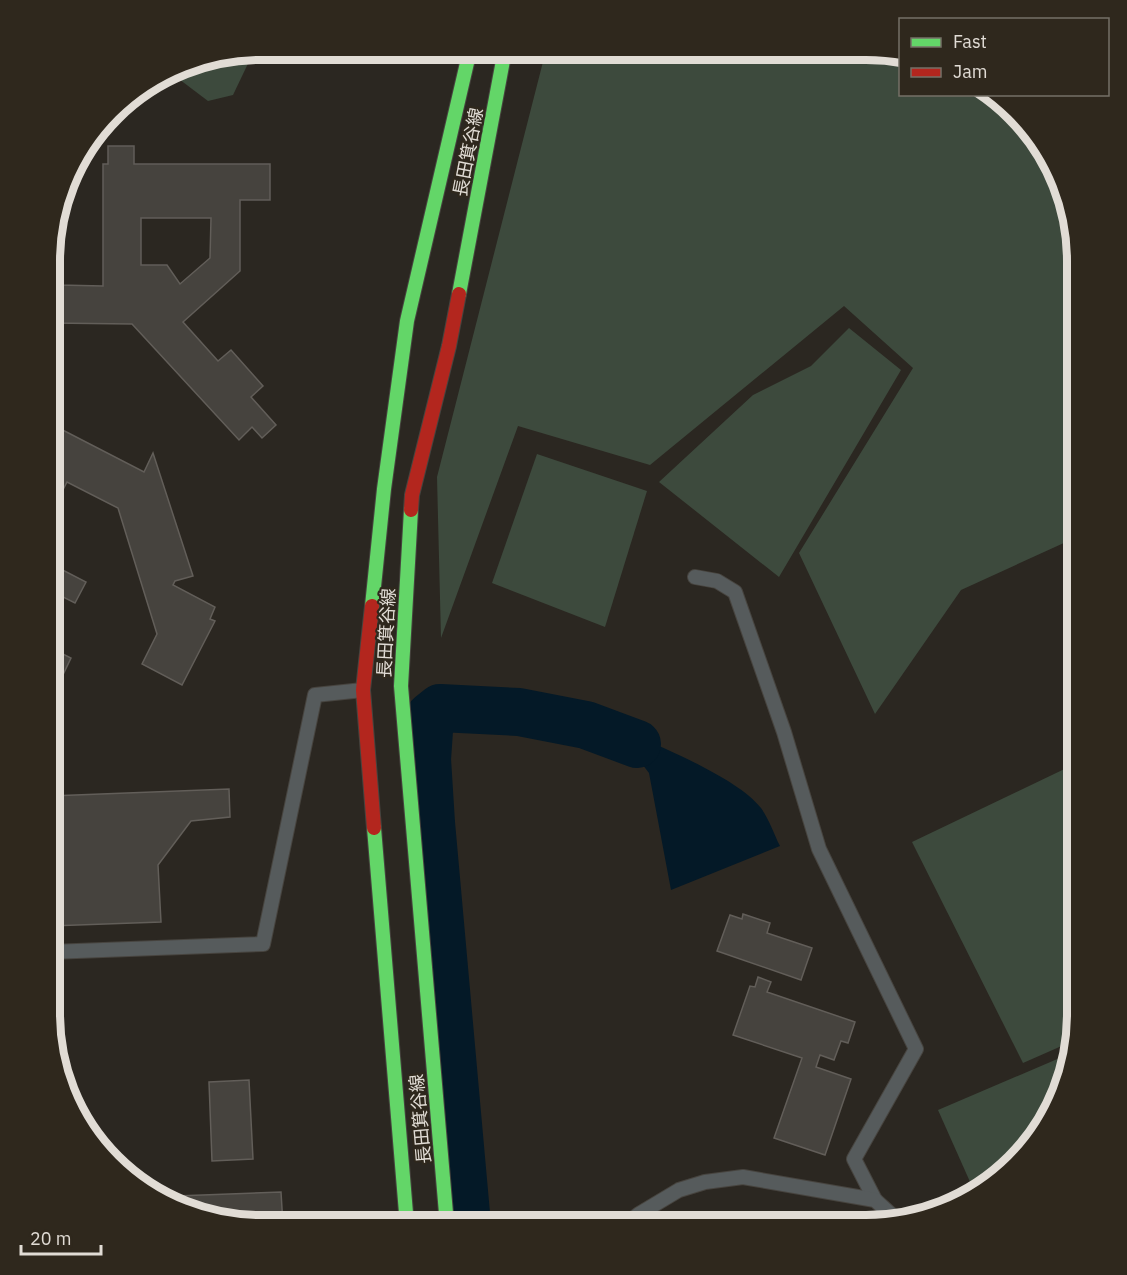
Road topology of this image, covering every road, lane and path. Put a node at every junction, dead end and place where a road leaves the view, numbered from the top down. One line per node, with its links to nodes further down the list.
1 (468, 60): 4 (street, 長田箕谷線)
2 (503, 60): 9 (street, 長田箕谷線)
3 (694, 578): 6 (lane)
4 (363, 690): 5 (lane); 8 (street, 長田箕谷線)
5 (60, 952)
6 (875, 1200): 7 (lane); 10 (lane)
7 (890, 1213)
8 (406, 1215)
9 (446, 1215)
10 (640, 1215)

